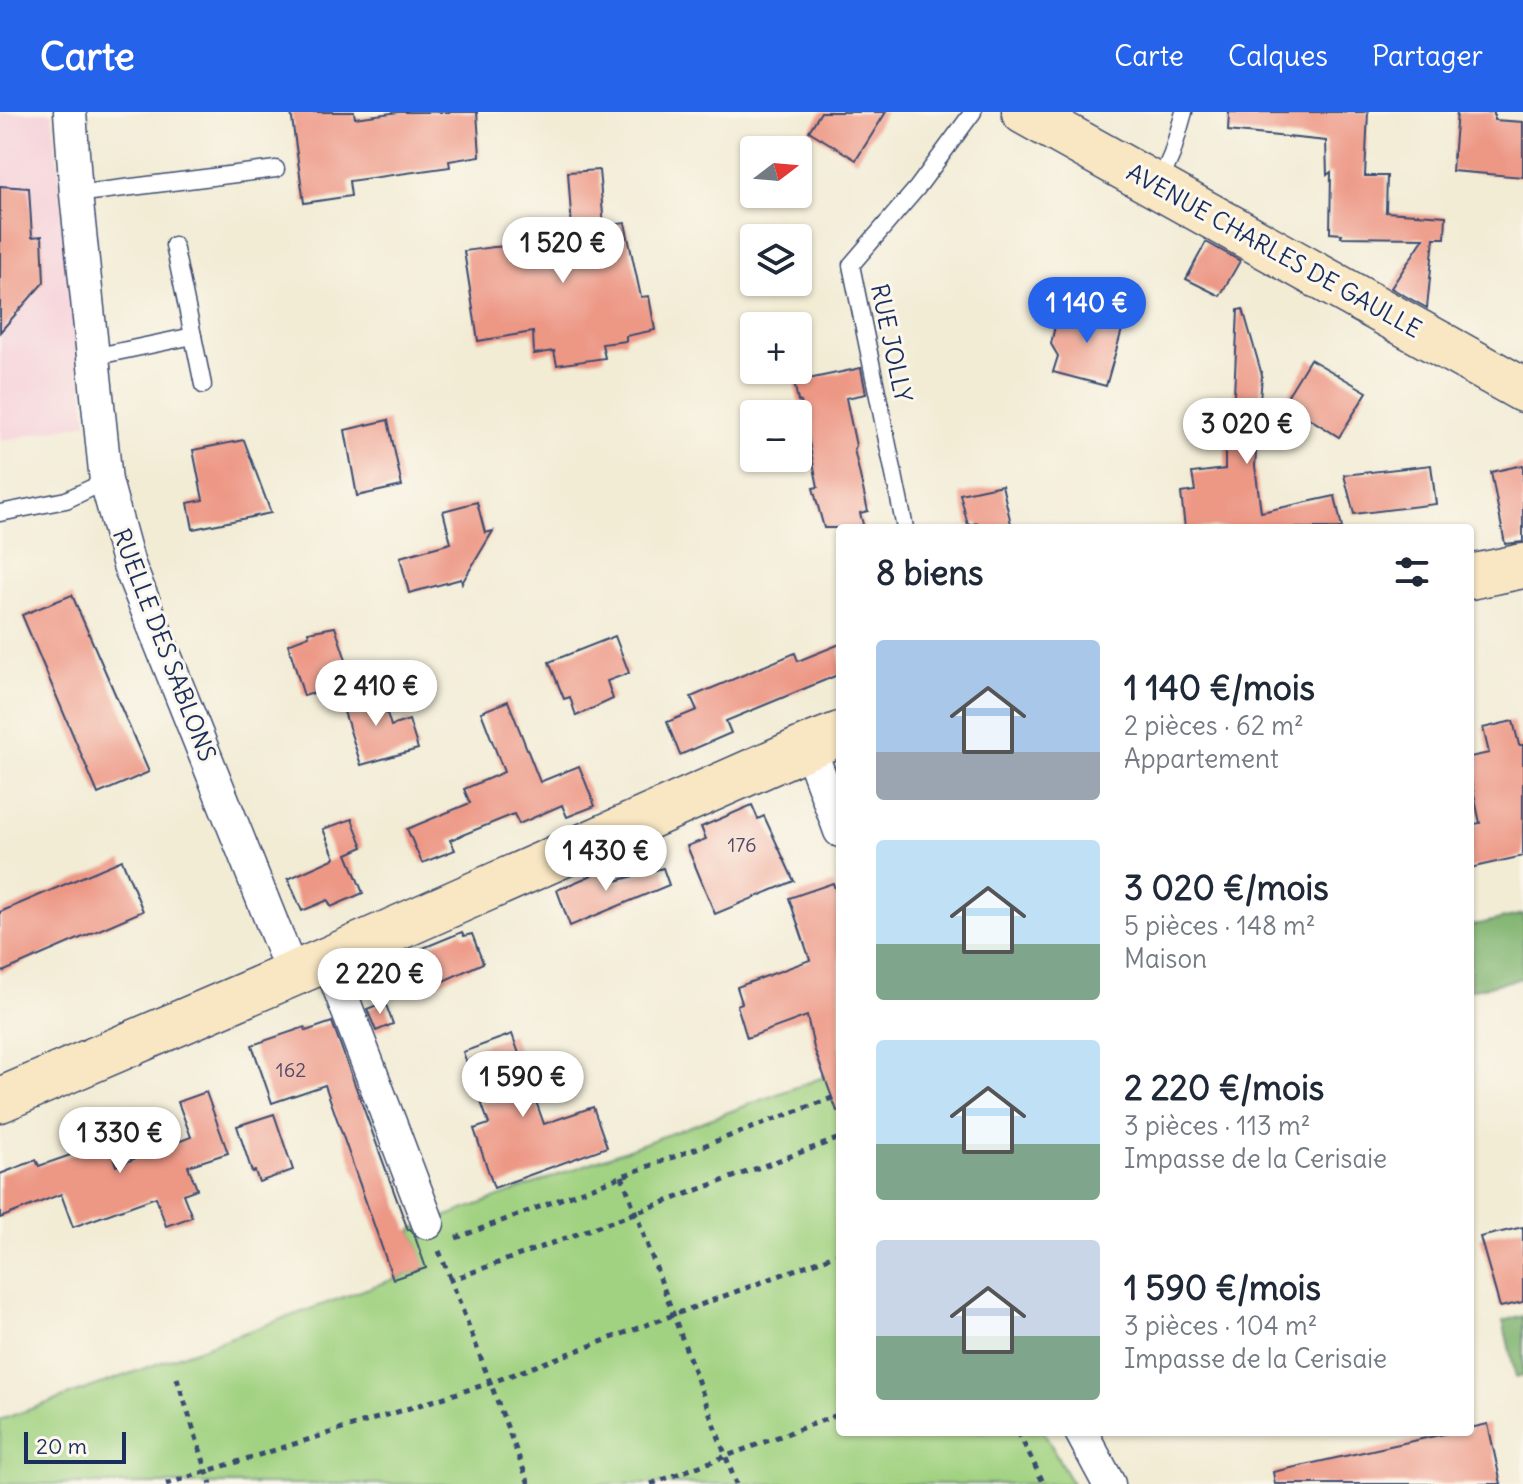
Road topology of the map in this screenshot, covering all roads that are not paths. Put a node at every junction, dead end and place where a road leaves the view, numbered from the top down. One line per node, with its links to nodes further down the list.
1 (70, 112): 7 (street, RUELLE DES SABLONS)
2 (973, 112): 15 (lane, RUE JOLLY)
3 (1024, 112): 6 (street, AVENUE CHARLES DE GAULLE)
4 (1184, 112): 6 (lane)
5 (276, 169): 7 (lane)
6 (1158, 186): 12 (street, AVENUE CHARLES DE GAULLE)
7 (76, 194): 10 (street, RUELLE DES SABLONS)
8 (174, 245): 9 (lane)
9 (193, 336): 10 (lane); 11 (lane)
10 (93, 357): 13 (street, RUELLE DES SABLONS)
11 (203, 385)
12 (1523, 390)
13 (106, 481): 14 (lane); 20 (street, RUELLE DES SABLONS)
14 (0, 513)
15 (904, 524)
16 (1523, 566): 17 (street)
17 (1474, 576)
18 (825, 740): 19 (street); 20 (street)
19 (836, 807)
20 (310, 966): 21 (street); 22 (street, RUELLE DES SABLONS)
21 (0, 1100)
22 (440, 1231)
23 (1083, 1436): 24 (street)
24 (1109, 1484)

